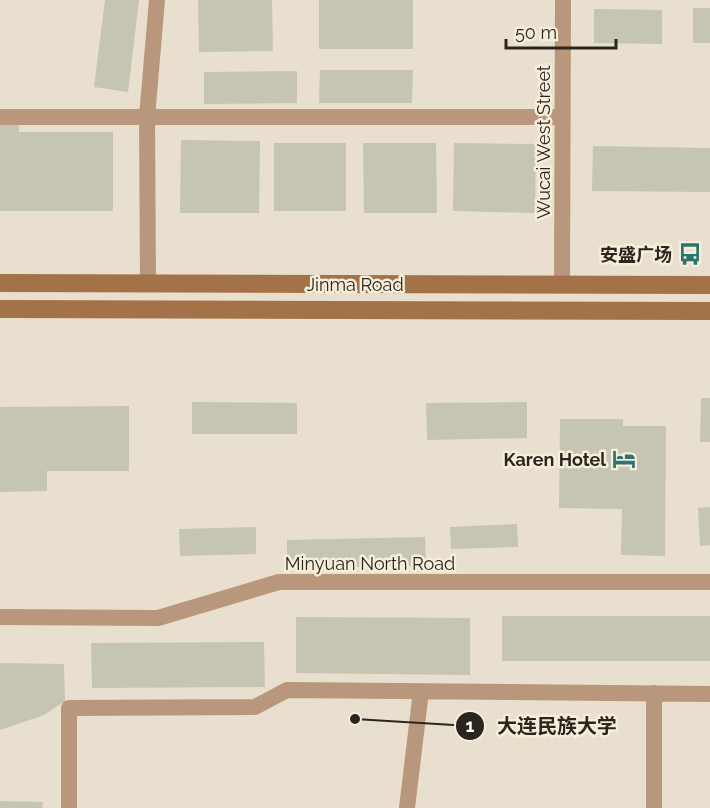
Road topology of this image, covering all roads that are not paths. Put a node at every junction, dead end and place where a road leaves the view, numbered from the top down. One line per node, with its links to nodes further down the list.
1 (157, 0): 4 (street)
2 (563, 0): 5 (street, Wucai West Street)
3 (0, 117): 4 (street)
4 (147, 117): 5 (street); 7 (street)
5 (562, 117): 8 (street, Wucai West Street)
6 (0, 283): 7 (main road, Jinma Road)
7 (148, 284): 8 (main road, Jinma Road)
8 (562, 285): 9 (main road, Jinma Road)
9 (710, 285)
10 (0, 309): 11 (main road, Jinma Road)
11 (710, 311)
12 (710, 582): 13 (street, Minyuan North Road)
13 (0, 617)
14 (421, 691): 15 (street); 17 (street); 18 (street)
15 (654, 693): 16 (street); 19 (street)
16 (710, 694)
17 (69, 808)
18 (407, 808)
19 (654, 808)

